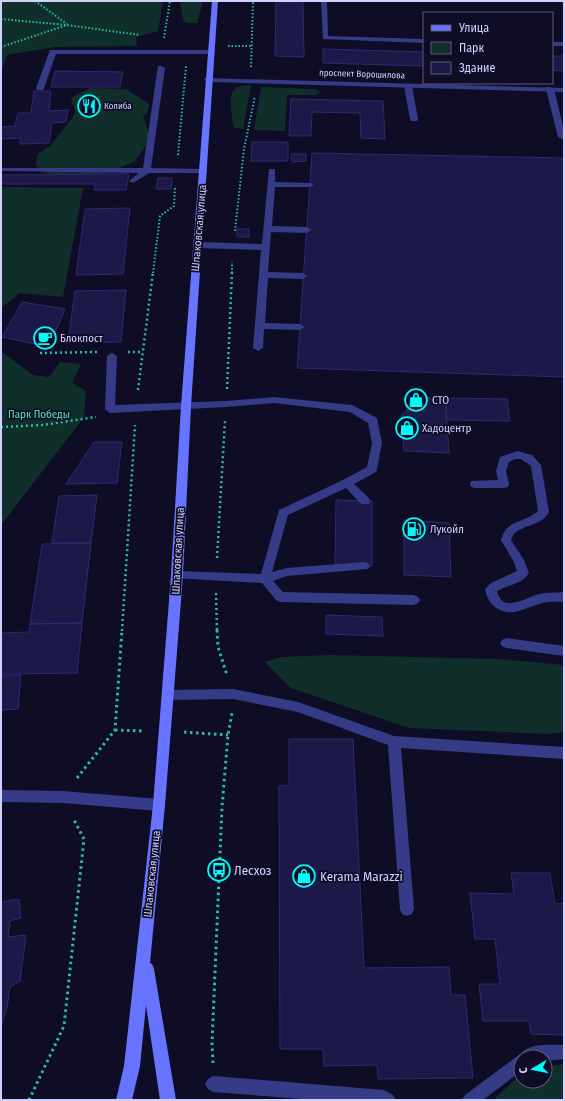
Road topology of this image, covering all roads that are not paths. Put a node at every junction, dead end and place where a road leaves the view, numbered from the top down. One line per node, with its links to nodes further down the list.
1 (215, 1): 6 (main road, Шпаковская улица)
2 (324, 1): 3 (street)
3 (423, 41)
4 (553, 44): 5 (street)
5 (564, 44)
6 (211, 52): 8 (main road, Шпаковская улица); 10 (street)
7 (161, 68): 16 (street)
8 (208, 80): 9 (street, проспект Ворошилова); 17 (main road, Шпаковская улица)
9 (408, 86): 11 (street, проспект Ворошилова); 13 (street)
10 (40, 88)
11 (550, 89): 12 (street, проспект Ворошилова); 14 (street)
12 (564, 90)
13 (414, 119)
14 (564, 138)
15 (4, 170): 16 (street)
16 (146, 171): 17 (street); 19 (street)
17 (204, 171): 24 (main road, Шпаковская улица)
18 (272, 171): 20 (street)
19 (133, 181)
20 (272, 184): 21 (street); 22 (street)
21 (310, 185)
22 (269, 229): 23 (street); 25 (street)
23 (307, 230)
24 (197, 245): 25 (street); 32 (main road, Шпаковская улица)
25 (267, 247): 26 (street)
26 (265, 275): 27 (street); 28 (street)
27 (303, 276)
28 (260, 326): 29 (street); 30 (street)
29 (300, 328)
30 (258, 348)
31 (108, 354): 32 (street)
32 (186, 406): 33 (street); 37 (main road, Шпаковская улица)
33 (347, 483): 35 (street); 38 (street)
34 (475, 484): 39 (street)
35 (365, 501)
36 (364, 566): 38 (street)
37 (177, 575): 38 (street); 43 (main road, Шпаковская улица)
38 (265, 579): 40 (street)
39 (564, 597)
40 (414, 600)
41 (506, 643): 42 (street)
42 (564, 651)
43 (168, 695): 44 (street); 47 (main road, Шпаковская улица)
44 (394, 742): 45 (street); 48 (street)
45 (564, 753)
46 (1, 796): 47 (street)
47 (159, 805): 49 (main road, Шпаковская улица)
48 (407, 909)
49 (144, 955): 54 (main road, Шпаковская улица); 55 (main road)
50 (564, 1052): 51 (street)
51 (553, 1053)
52 (513, 1068): 57 (street)
53 (213, 1084): 56 (street)
54 (124, 1100)
55 (168, 1100)
56 (388, 1100)
57 (470, 1100)

